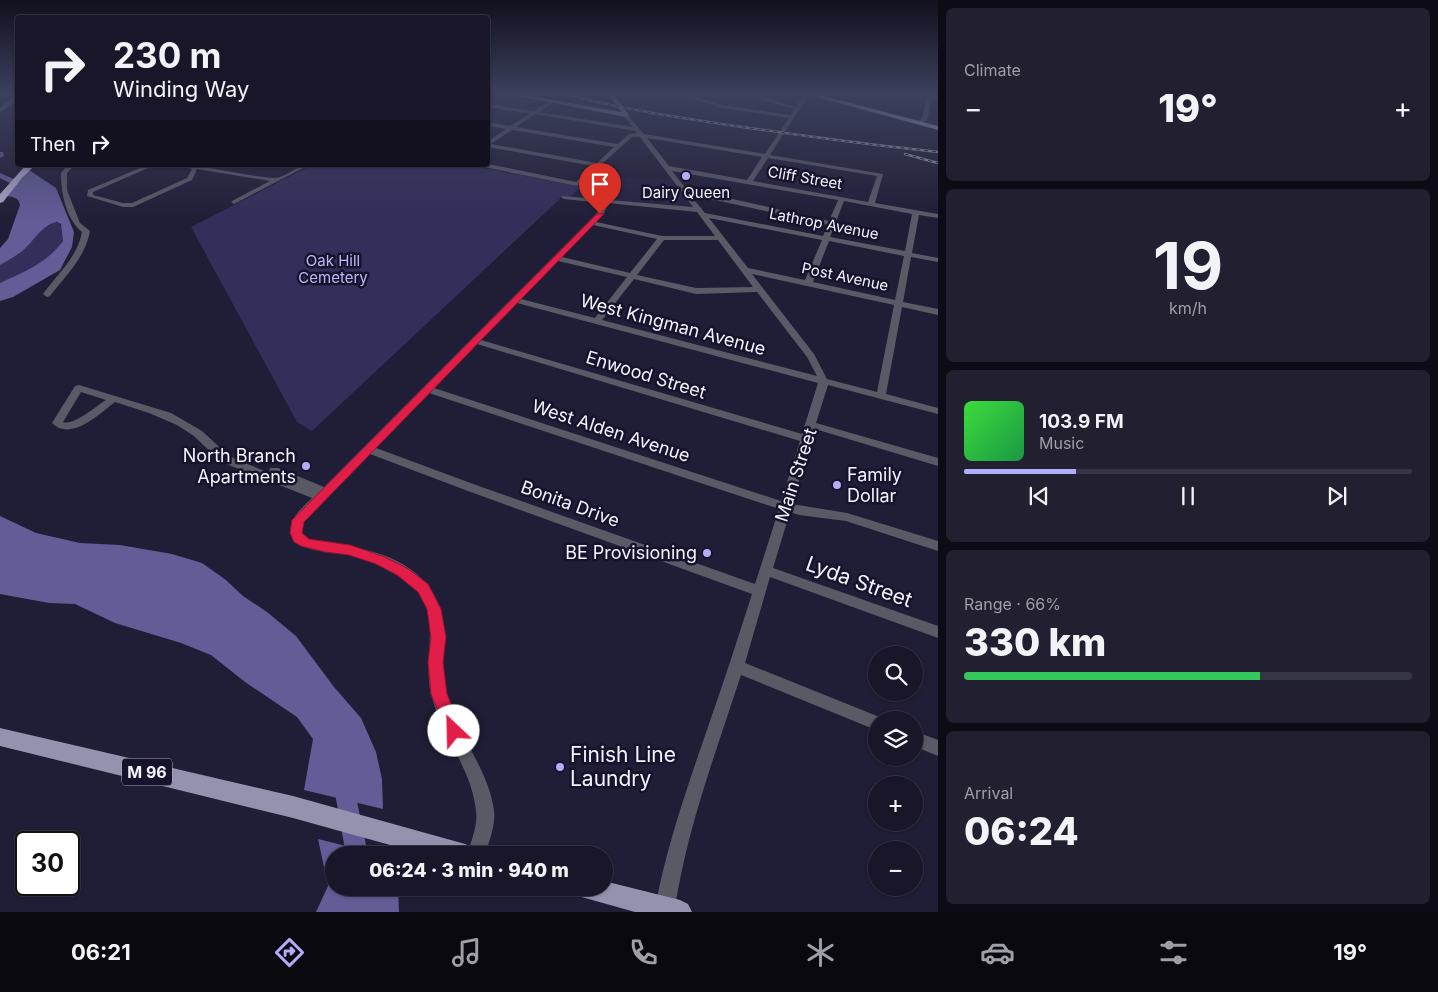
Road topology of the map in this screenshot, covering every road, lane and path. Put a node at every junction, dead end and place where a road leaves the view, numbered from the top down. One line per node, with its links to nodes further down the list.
1 (556, 136): 7 (street)
2 (630, 136): 7 (street)
3 (643, 136): 18 (street)
4 (651, 136): 8 (street)
5 (781, 136): 8 (street)
6 (490, 144): 9 (street)
7 (619, 146): 9 (street)
8 (767, 156): 20 (street); 27 (street)
9 (598, 166): 16 (street)
10 (21, 167): 22 (highway)
11 (29, 167): 22 (highway)
12 (70, 167): 43 (street)
13 (147, 167): 17 (street)
14 (190, 167): 17 (street)
15 (302, 167): 19 (street)
16 (490, 167)
17 (195, 168): 19 (street)
18 (668, 168): 20 (street, Cliff Street); 21 (street)
19 (277, 180): 26 (street)
20 (749, 182): 24 (street, Cliff Street)
21 (687, 193): 28 (street); 32 (street)
22 (0, 195)
23 (564, 197): 25 (street, Lathrop Avenue)
24 (842, 199): 27 (street, Cliff Street); 32 (street)
25 (606, 201): 28 (street, Lathrop Avenue); 31 (street)
26 (234, 202)
27 (871, 204): 29 (street, Cliff Street)
28 (702, 212): 34 (street); 35 (street, Lathrop Avenue)
29 (916, 212): 30 (street, Cliff Street); 36 (street)
30 (938, 216)
31 (592, 223): 33 (street); 37 (street)
32 (832, 224): 35 (street)
33 (662, 238): 34 (street); 40 (street)
34 (721, 238): 39 (street)
35 (826, 238): 36 (street, Lathrop Avenue); 41 (street)
36 (909, 255): 38 (street, Lathrop Avenue); 45 (street)
37 (556, 258): 40 (street); 44 (street)
38 (938, 260)
39 (746, 270): 41 (street, Post Avenue); 42 (street)
40 (632, 276): 42 (street); 47 (street)
41 (808, 283): 45 (street, Post Avenue)
42 (760, 289): 49 (street)
43 (47, 294)
44 (515, 300): 47 (street, West Kingman Avenue); 48 (street)
45 (900, 303): 46 (street, Post Avenue); 51 (street)
46 (938, 312)
47 (596, 321): 49 (street, West Kingman Avenue)
48 (475, 341): 50 (street); 55 (street, Enwood Street)
49 (822, 380): 51 (street); 54 (street, Main Street)
50 (427, 389): 56 (street); 59 (street, West Alden Avenue)
51 (881, 396): 53 (street)
52 (112, 400): 52 (street); 58 (street)
53 (938, 411)
54 (812, 425): 55 (street, Main Street); 57 (street)
55 (807, 439): 59 (street, Main Street)
56 (369, 449): 58 (street); 62 (street, Bonita Drive)
57 (938, 462)
58 (322, 495): 70 (street)
59 (785, 506): 60 (street, West Alden Avenue); 61 (street, Main Street)
60 (938, 546)
61 (766, 571): 62 (street, Main Street); 63 (street, Lyda Street)
62 (760, 590): 64 (street, Main Street)
63 (938, 632)
64 (736, 666): 65 (street); 72 (street, Main Street)
65 (868, 720)
66 (0, 738): 69 (main road, M 96)
67 (923, 742): 68 (street)
68 (938, 748)
69 (436, 846)
70 (478, 846)
71 (613, 895): 72 (main road)
72 (670, 911)

